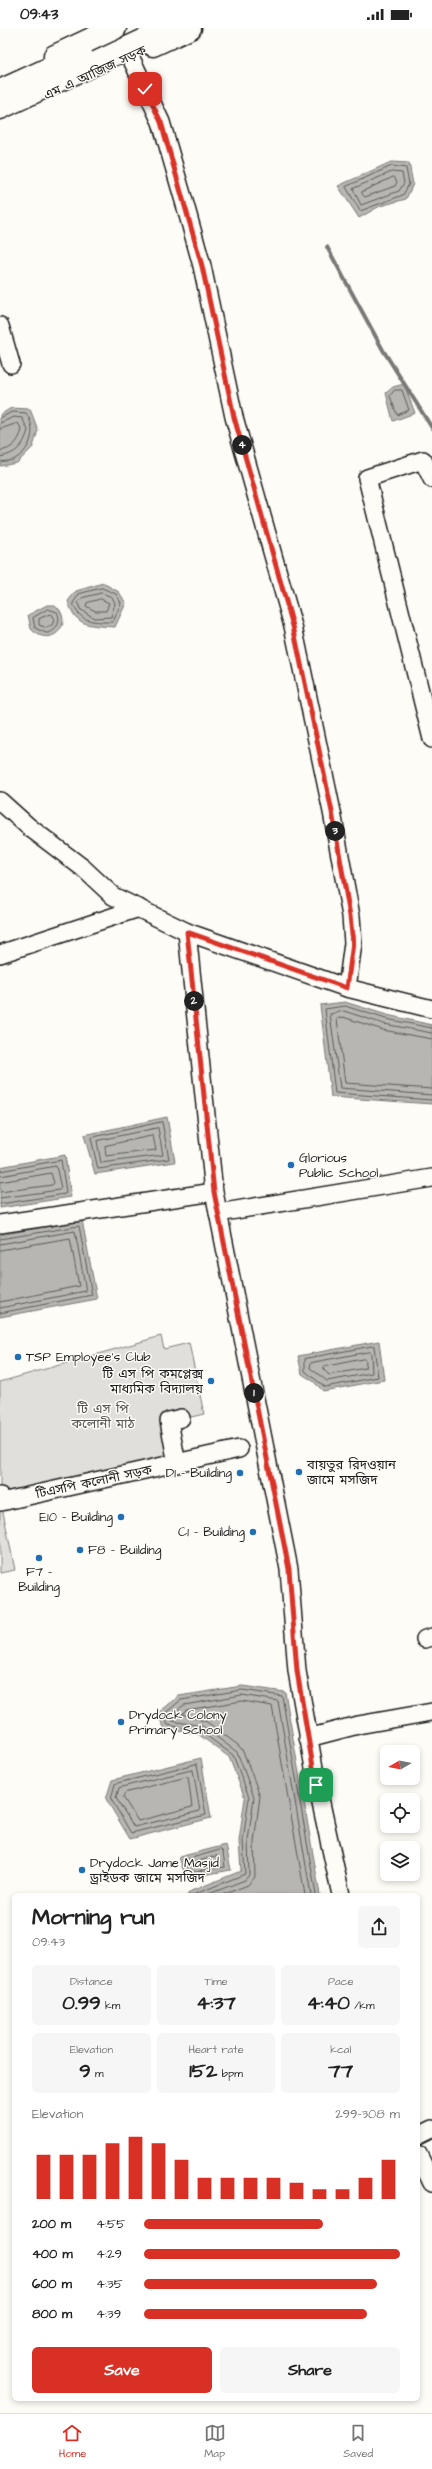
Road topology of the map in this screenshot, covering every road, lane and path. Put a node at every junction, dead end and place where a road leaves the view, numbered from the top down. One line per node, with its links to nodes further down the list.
1 (115, 28): 6 (main road)
2 (137, 28): 7 (main road)
3 (170, 28): 8 (main road)
4 (190, 28): 5 (main road, এম এ আজিজ সড়ক)
5 (130, 56): 9 (main road, এম এ আজিজ সড়ক); 18 (street)
6 (0, 82)
7 (0, 91)
8 (0, 108)
9 (0, 117)
10 (0, 326): 11 (street)
11 (10, 364)
12 (432, 479): 13 (street)
13 (432, 739)
14 (0, 801): 15 (street)
15 (139, 908): 16 (street); 17 (street)
16 (187, 932): 18 (street); 21 (street)
17 (0, 954)
18 (347, 988): 19 (street)
19 (432, 1009)
20 (432, 1178): 22 (street)
21 (214, 1192): 22 (street); 23 (street)
22 (218, 1213): 29 (street)
23 (0, 1224)
24 (180, 1418): 26 (street)
25 (239, 1449): 26 (street, টিএসপি কলোনী সড়ক)
26 (177, 1464): 27 (street, টিএসপি কলোনী সড়ক)
27 (0, 1500)
28 (432, 1712): 29 (street)
29 (308, 1738): 30 (street)
30 (341, 1893)
31 (432, 2129): 32 (street)
32 (420, 2135)
33 (420, 2158): 34 (street)
34 (432, 2183)

